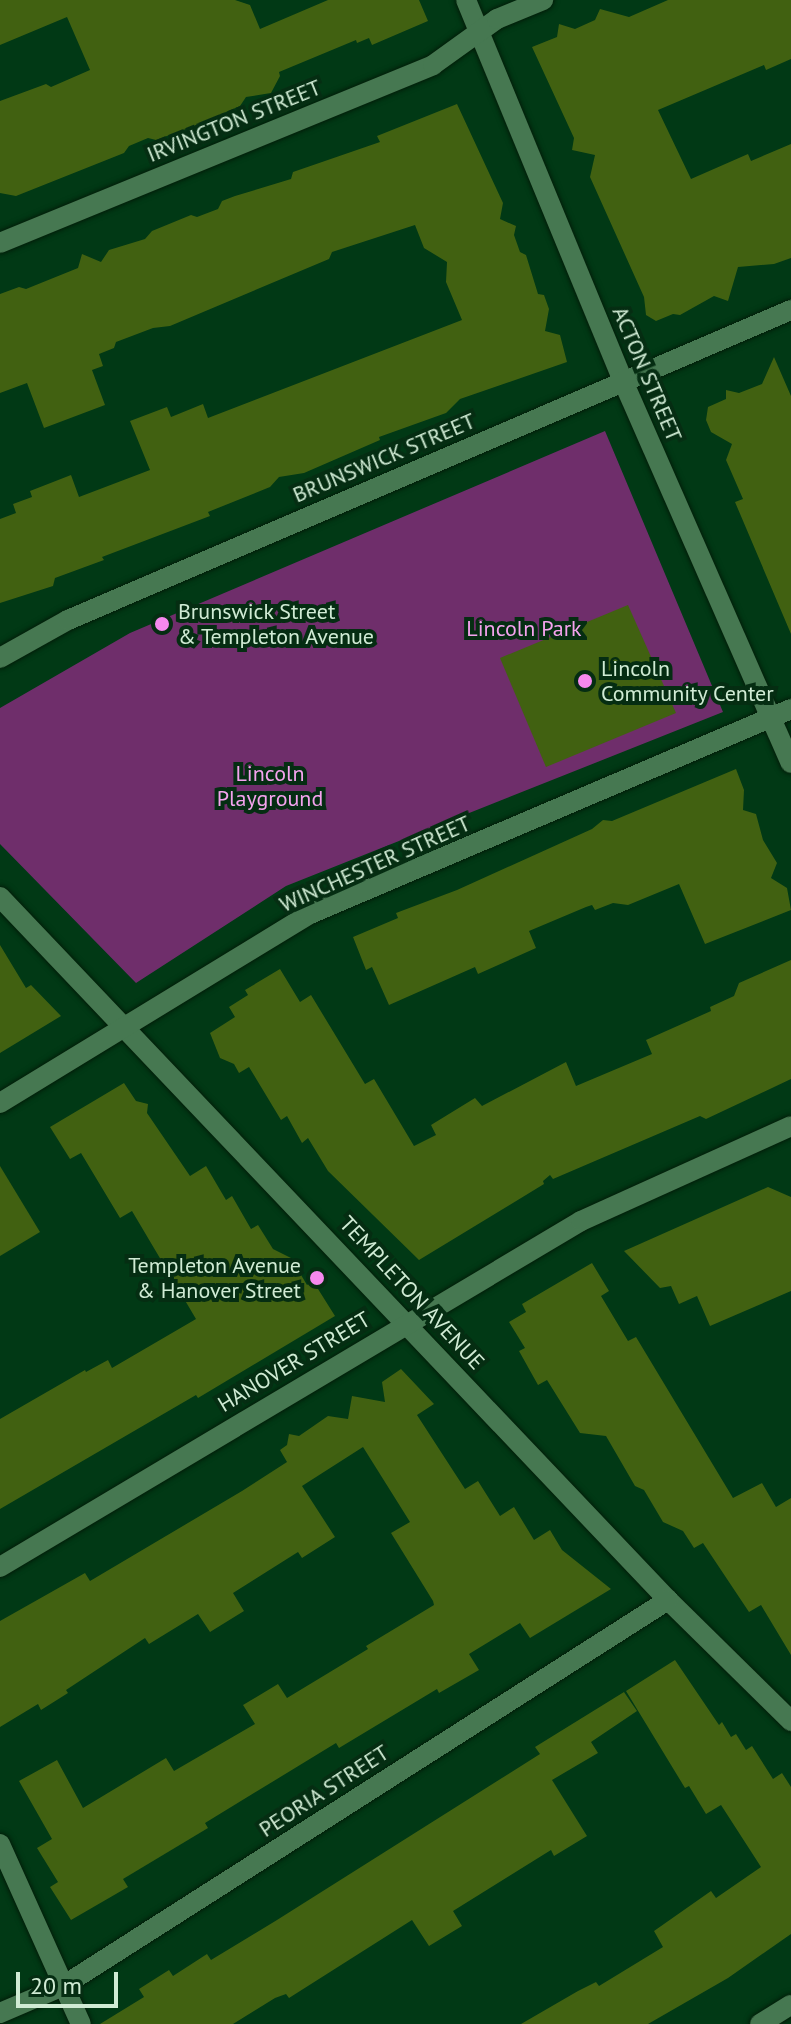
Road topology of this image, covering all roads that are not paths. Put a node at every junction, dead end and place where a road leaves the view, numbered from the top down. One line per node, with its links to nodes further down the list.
1 (466, 0): 3 (street, ACTON STREET)
2 (543, 0): 3 (street, IRVINGTON STREET)
3 (479, 30): 4 (street, IRVINGTON STREET); 6 (street, ACTON STREET)
4 (0, 243)
5 (791, 310): 6 (street, BRUNSWICK STREET)
6 (623, 381): 7 (street, BRUNSWICK STREET); 8 (street, ACTON STREET)
7 (0, 658)
8 (782, 713): 9 (street, ACTON STREET); 11 (street, WINCHESTER STREET)
9 (791, 763)
10 (0, 897): 11 (street, TEMPLETON AVENUE)
11 (127, 1027): 12 (street, WINCHESTER STREET); 14 (street, TEMPLETON AVENUE)
12 (0, 1103)
13 (791, 1126): 14 (street, HANOVER STREET)
14 (406, 1322): 15 (street, HANOVER STREET); 16 (street, TEMPLETON AVENUE)
15 (0, 1567)
16 (668, 1600): 17 (street, TEMPLETON AVENUE); 19 (street, PEORIA STREET)
17 (791, 1721)
18 (0, 1844): 19 (street)
19 (63, 1986): 21 (street, PEORIA STREET); 22 (street)
20 (791, 2005): 23 (street)
21 (0, 2013)
22 (81, 2024)
23 (760, 2024)

